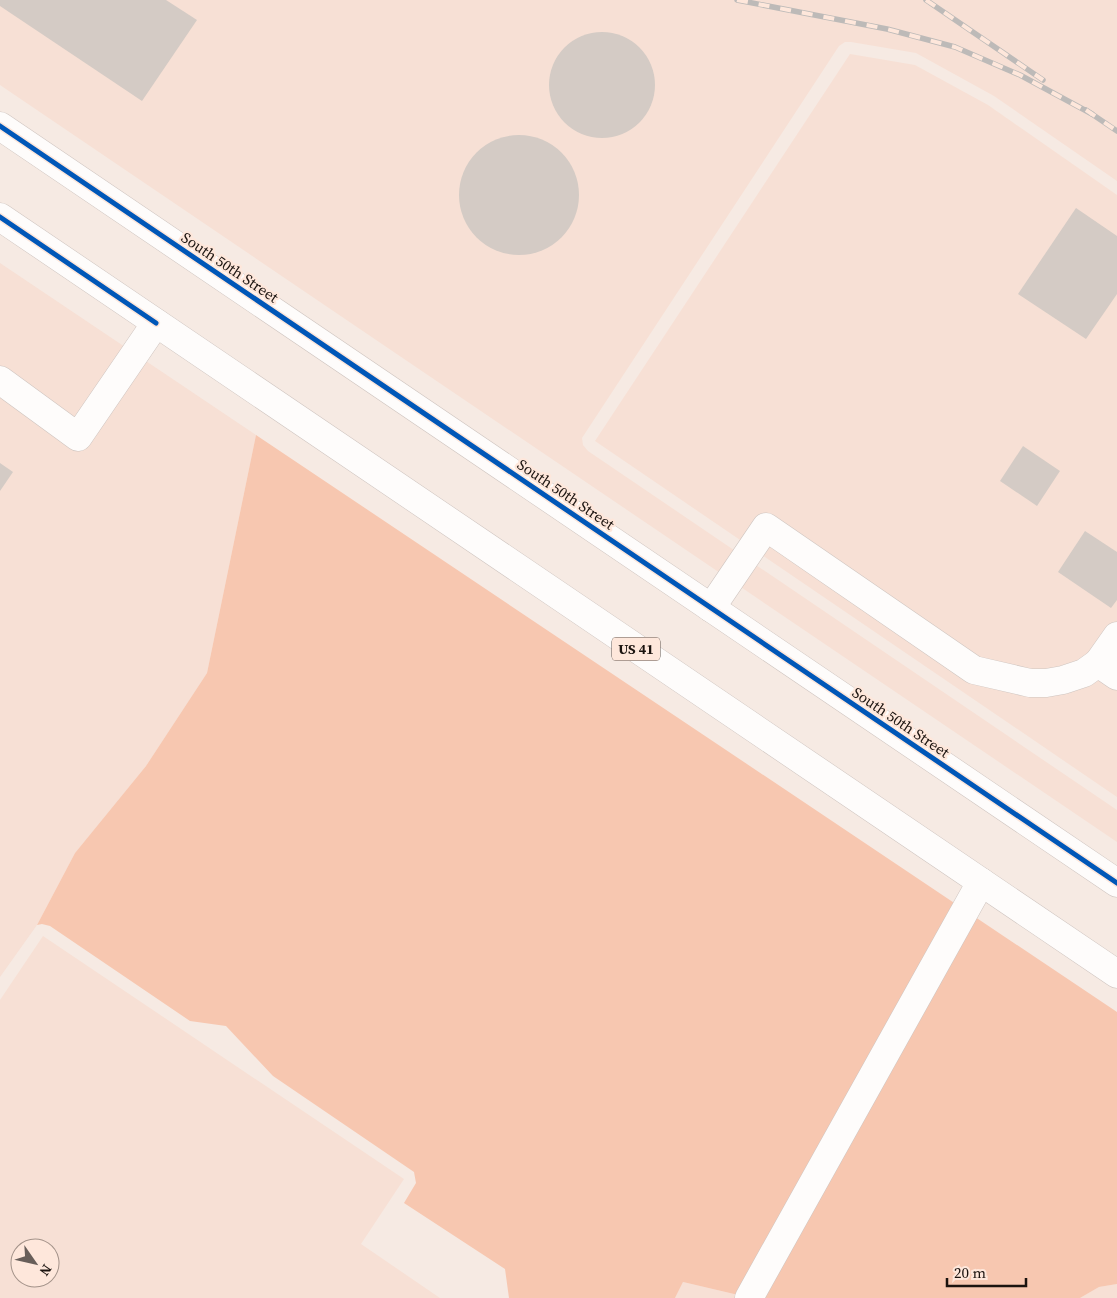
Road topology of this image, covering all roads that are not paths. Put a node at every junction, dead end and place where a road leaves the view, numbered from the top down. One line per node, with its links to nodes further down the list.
1 (0, 126): 5 (main road, South 50th Street)
2 (0, 217): 3 (main road, US 41)
3 (156, 323): 4 (main road); 8 (main road, US 41)
4 (0, 380)
5 (711, 608): 7 (main road); 9 (main road, South 50th Street)
6 (1117, 636): 7 (main road)
7 (1107, 669)
8 (980, 882): 10 (main road, US 41); 11 (main road)
9 (1117, 883)
10 (1117, 974)
11 (749, 1298)

